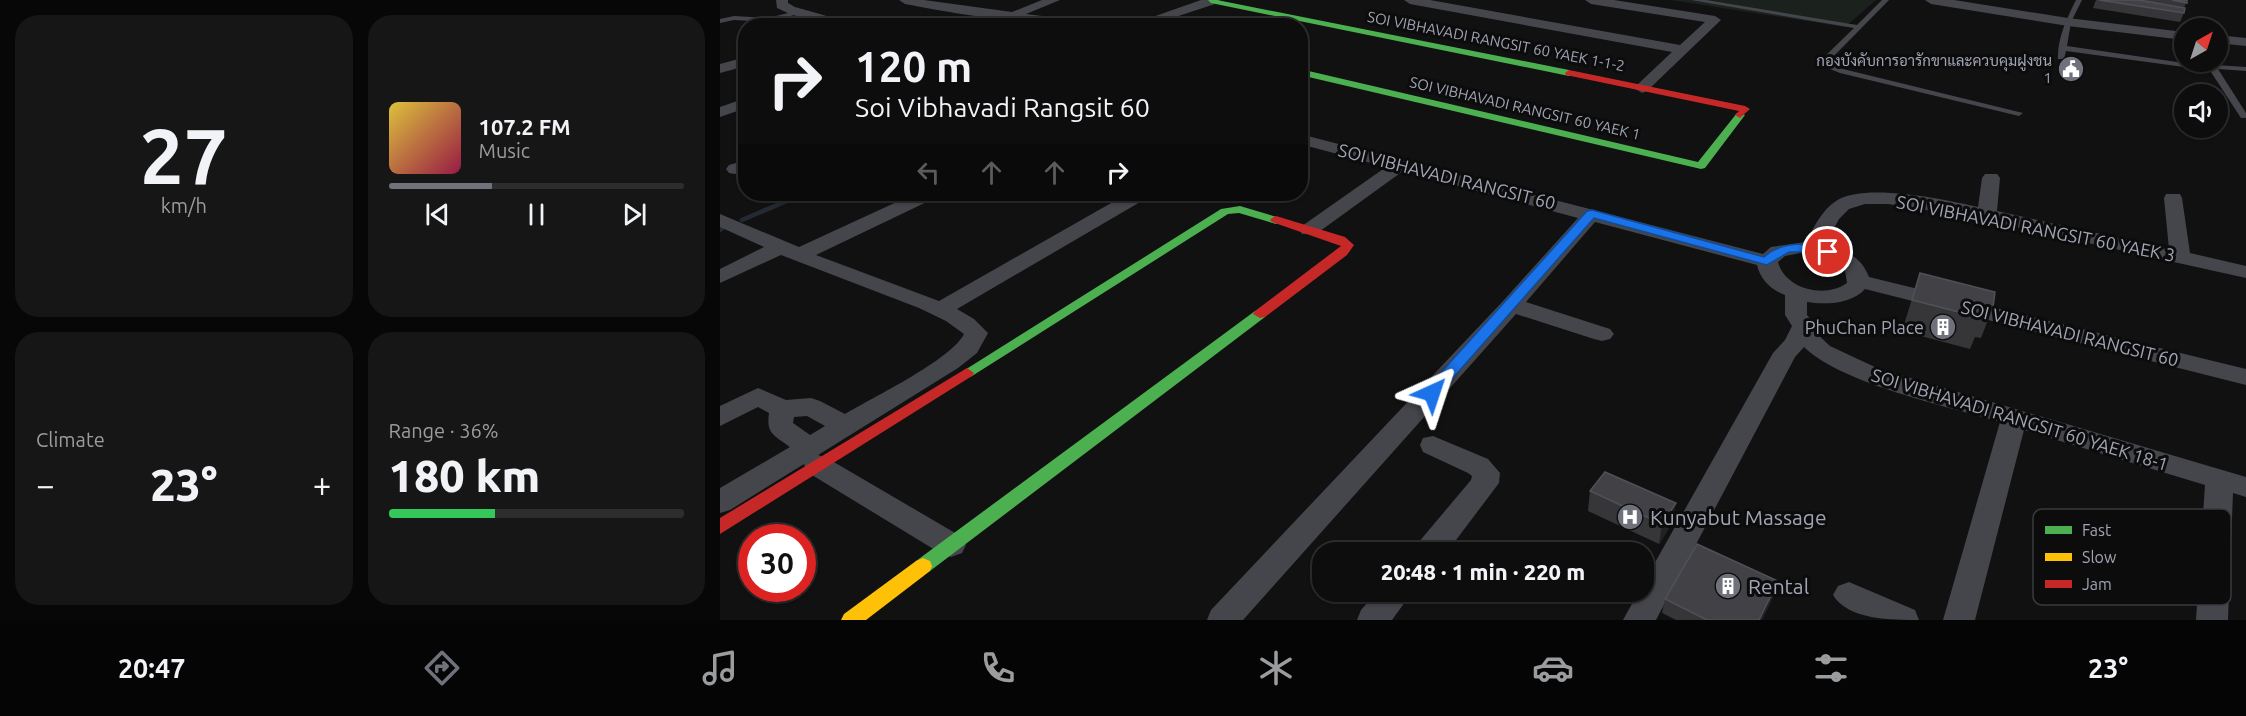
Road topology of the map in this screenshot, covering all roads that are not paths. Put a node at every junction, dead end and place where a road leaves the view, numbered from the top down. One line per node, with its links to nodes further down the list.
1 (782, 0): 12 (street)
2 (904, 0): 13 (street)
3 (1054, 0): 13 (street)
4 (1410, 0): 11 (street)
5 (1592, 0): 27 (street)
6 (1694, 0): 23 (lane)
7 (1886, 0): 23 (lane)
8 (1932, 0): 22 (street)
9 (2079, 0): 22 (lane)
10 (1212, 1): 18 (street); 19 (street, SOI VIBHAVADI RANGSIT 60 YAEK 1-1-2)
11 (1445, 3): 27 (street)
12 (800, 12): 15 (lane); 16 (street)
13 (1011, 15): 17 (street)
14 (738, 18): 21 (lane)
15 (776, 18)
16 (822, 18)
17 (1033, 18)
18 (1158, 18)
19 (1296, 18)
20 (1308, 20): 37 (street, SOI VIBHAVADI RANGSIT 60 YAEK 1-1-2)
21 (720, 21)
22 (2068, 22): 24 (street); 30 (lane)
23 (1859, 27): 40 (lane)
24 (2174, 35)
25 (2228, 40): 26 (street)
26 (2246, 42)
27 (1684, 50): 37 (street)
28 (738, 54): 29 (street)
29 (720, 60)
30 (2174, 62)
31 (738, 63): 33 (street)
32 (2228, 67): 34 (lane)
33 (720, 69)
34 (2246, 69)
35 (2219, 72): 41 (lane)
36 (1308, 74): 42 (street, SOI VIBHAVADI RANGSIT 60 YAEK 1)
37 (1642, 88): 42 (street, SOI VIBHAVADI RANGSIT 60 YAEK 1-1-2)
38 (738, 106): 39 (street)
39 (720, 112)
40 (2019, 113)
41 (2244, 116)
42 (1727, 132)
43 (1308, 141): 44 (street, SOI VIBHAVADI RANGSIT 60)
44 (1401, 164): 50 (street, SOI VIBHAVADI RANGSIT 60); 54 (street)
45 (1991, 178): 51 (street)
46 (2173, 198): 57 (street)
47 (911, 201): 56 (street)
48 (1128, 201): 64 (street)
49 (1961, 210): 51 (street, SOI VIBHAVADI RANGSIT 60 YAEK 3); 52 (street); 55 (street, SOI VIBHAVADI RANGSIT 60 YAEK 3)
50 (1592, 214): 58 (street, SOI VIBHAVADI RANGSIT 60); 63 (street)
51 (1988, 216): 57 (street, SOI VIBHAVADI RANGSIT 60 YAEK 3)
52 (1937, 218)
53 (720, 220): 56 (street)
54 (1309, 230): 73 (street); 79 (street)
55 (1813, 248): 58 (street); 61 (street)
56 (790, 251): 60 (street); 64 (street)
57 (2180, 257): 59 (street, SOI VIBHAVADI RANGSIT 60 YAEK 3)
58 (1767, 261): 62 (street)
59 (2246, 272)
60 (720, 277)
61 (1859, 281): 62 (street); 67 (street, SOI VIBHAVADI RANGSIT 60)
62 (1796, 292): 65 (street)
63 (1512, 305): 66 (street); 84 (street)
64 (939, 310): 71 (street)
65 (1802, 332): 70 (street, SOI VIBHAVADI RANGSIT 60 YAEK 18-1); 86 (street)
66 (1602, 334)
67 (2246, 377)
68 (782, 409): 69 (street); 71 (street); 73 (street)
69 (720, 417)
70 (2014, 418): 74 (street, SOI VIBHAVADI RANGSIT 60 YAEK 18-1); 88 (street)
71 (845, 426): 73 (street)
72 (1433, 445): 78 (street)
73 (813, 456): 75 (street); 77 (street); 79 (street)
74 (2233, 483): 76 (street)
75 (720, 502)
76 (2229, 509)
77 (720, 527)
78 (1437, 542)
79 (951, 545): 83 (street)
80 (1849, 595): 87 (street)
81 (1388, 602): 85 (street)
82 (2214, 605): 89 (street)
83 (851, 620)
84 (1223, 620)
85 (1373, 620)
86 (1639, 620)
87 (1903, 620)
88 (1959, 620)
89 (2212, 620)

